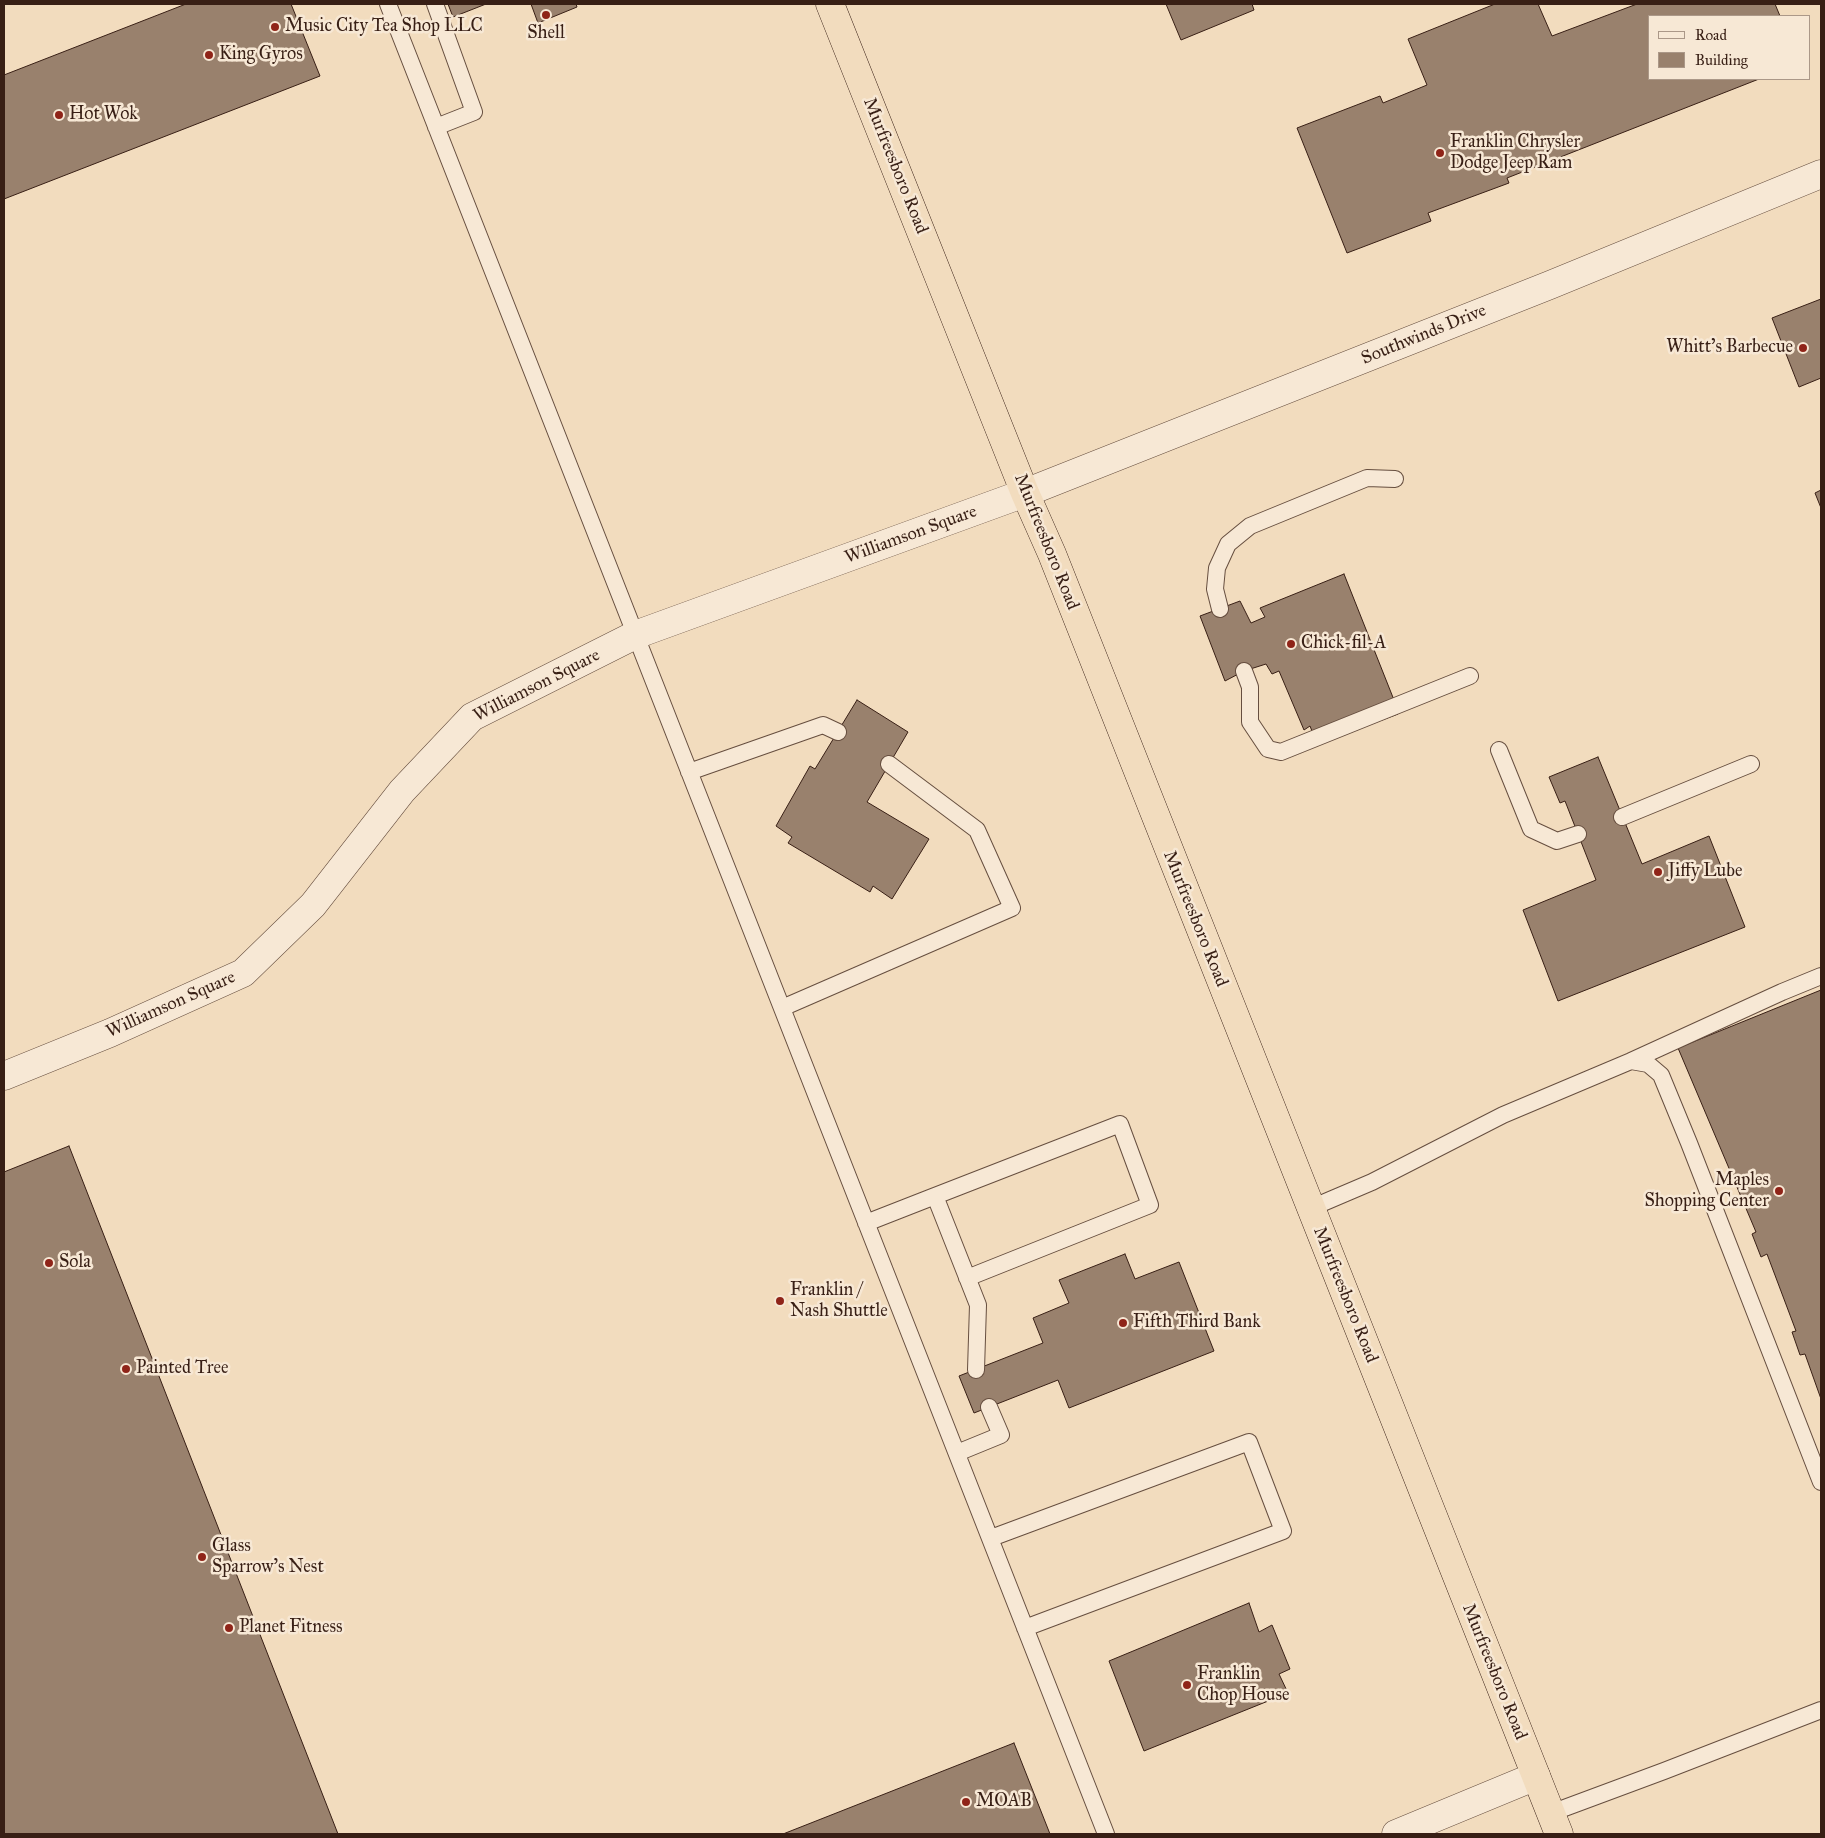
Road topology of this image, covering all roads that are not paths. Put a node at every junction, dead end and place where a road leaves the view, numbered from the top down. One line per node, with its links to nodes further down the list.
1 (388, 4): 4 (lane)
2 (435, 4): 4 (lane)
3 (830, 4): 7 (highway, Murfreesboro Road)
4 (436, 127): 9 (lane)
5 (1821, 174): 7 (street, Southwinds Drive)
6 (1395, 479): 8 (lane)
7 (1025, 493): 9 (street, Williamson Square); 24 (highway, Murfreesboro Road)
8 (1220, 609)
9 (635, 635): 16 (lane); 22 (street, Williamson Square)
10 (1244, 671): 11 (lane)
11 (1470, 676)
12 (838, 732): 16 (lane)
13 (1499, 750): 18 (lane)
14 (889, 764): 20 (lane)
15 (1751, 764): 17 (lane)
16 (689, 772): 20 (lane)
17 (1622, 817)
18 (1578, 834)
19 (1821, 976): 21 (lane)
20 (782, 1008): 25 (lane)
21 (1630, 1061): 24 (lane); 30 (lane)
22 (4, 1076)
23 (936, 1196): 25 (lane); 26 (lane); 26 (lane)
24 (1310, 1208): 34 (highway, Murfreesboro Road)
25 (866, 1223): 29 (lane)
26 (967, 1278): 27 (lane)
27 (976, 1370)
28 (989, 1408): 29 (lane)
29 (957, 1453): 31 (lane)
30 (1821, 1482)
31 (990, 1538): 32 (lane); 32 (lane)
32 (1025, 1628): 36 (lane)
33 (1821, 1710): 35 (lane)
34 (1536, 1776): 35 (highway, Murfreesboro Road); 37 (street)
35 (1555, 1824)
36 (1106, 1834)
37 (1396, 1834)

